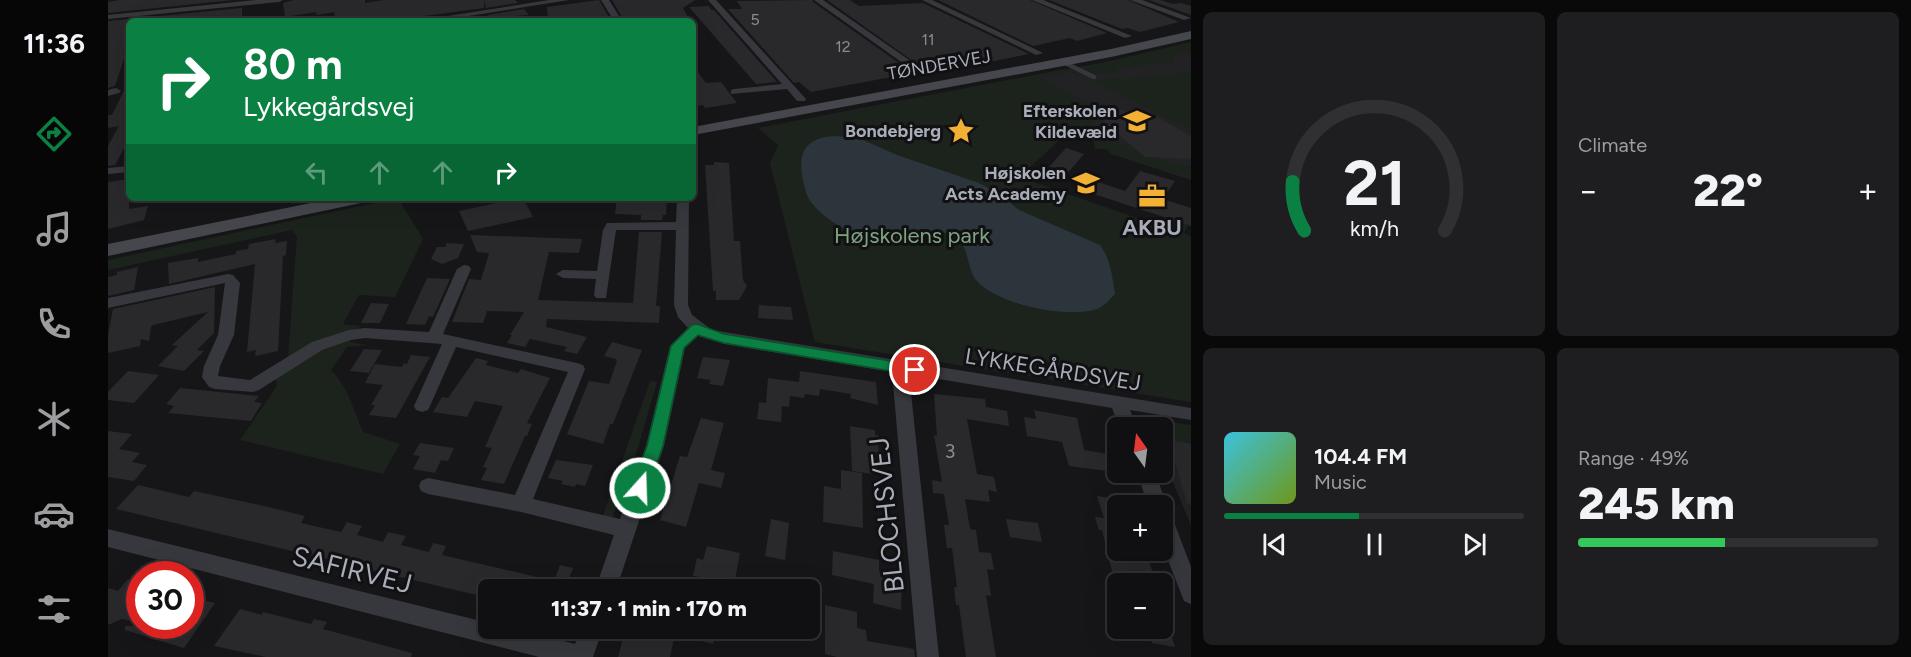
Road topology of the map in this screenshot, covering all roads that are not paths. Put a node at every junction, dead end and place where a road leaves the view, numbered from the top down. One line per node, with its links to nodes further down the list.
1 (279, 0): 9 (street)
2 (565, 0): 11 (street)
3 (605, 0): 12 (street)
4 (712, 0): 20 (street)
5 (818, 0): 18 (street)
6 (926, 0): 16 (street)
7 (1036, 0): 15 (street)
8 (1134, 0): 13 (street)
9 (217, 4): 10 (street)
10 (108, 17)
11 (441, 18)
12 (616, 18)
13 (1187, 18)
14 (1191, 35): 17 (street, TØNDERVEJ)
15 (1128, 36)
16 (1039, 53)
17 (1063, 62): 19 (lane); 23 (street, TØNDERVEJ)
18 (908, 65)
19 (1094, 77)
20 (790, 86): 21 (street); 22 (street)
21 (734, 92)
22 (801, 99)
23 (696, 130)
24 (126, 169): 25 (street)
25 (108, 171)
26 (346, 201): 29 (street)
27 (683, 201): 28 (street)
28 (682, 226): 32 (street); 35 (street)
29 (108, 250)
30 (464, 270): 36 (street)
31 (563, 274): 32 (street)
32 (604, 275): 33 (street)
33 (601, 295)
34 (108, 303): 36 (street)
35 (697, 328): 38 (street, LYKKEGÅRDSVEJ); 45 (street)
36 (434, 337): 37 (street)
37 (451, 341): 40 (street); 44 (street)
38 (900, 367): 39 (street, LYKKEGÅRDSVEJ); 52 (street, BLOCHSVEJ)
39 (1119, 403): 41 (street, LYKKEGÅRDSVEJ); 42 (street)
40 (422, 406)
41 (1191, 414)
42 (1125, 417)
43 (428, 486): 44 (street)
44 (521, 504): 45 (street)
45 (625, 530): 48 (street)
46 (108, 538): 51 (street, SAFIRVEJ)
47 (1173, 546): 49 (street)
48 (609, 579)
49 (1191, 594)
50 (588, 639): 51 (street)
51 (582, 657)
52 (928, 657)

